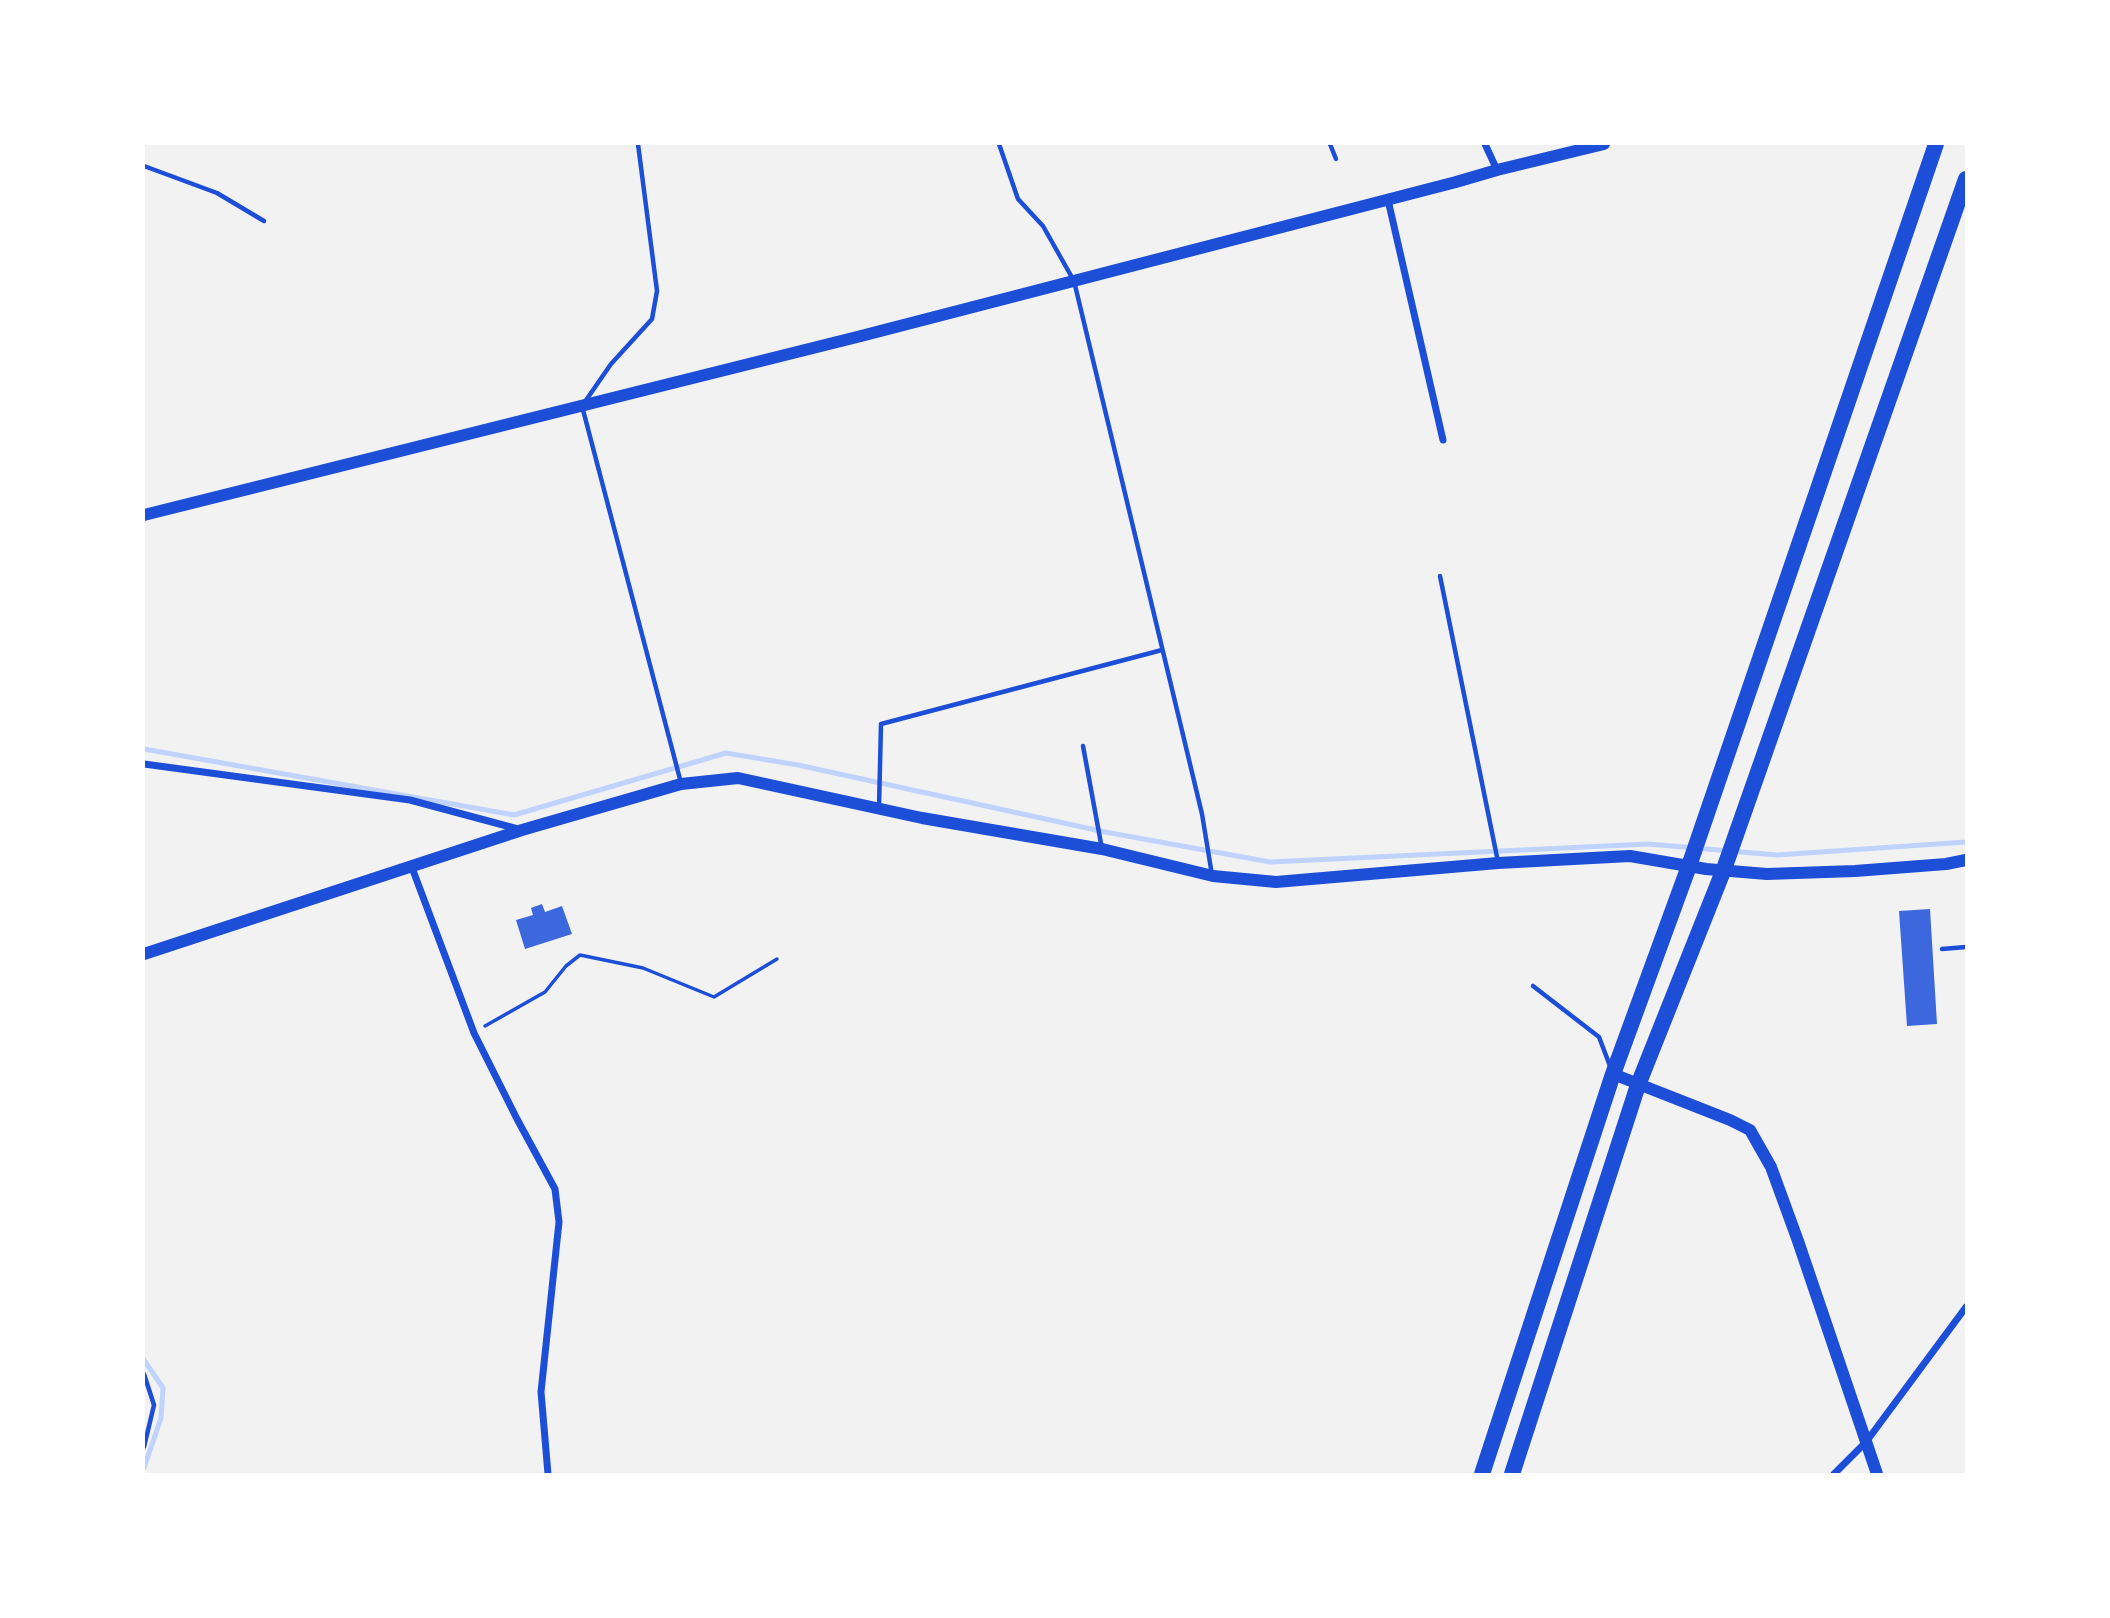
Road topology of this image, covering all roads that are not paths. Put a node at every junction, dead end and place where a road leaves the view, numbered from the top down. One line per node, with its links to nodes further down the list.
1 (638, 144): 14 (lane)
2 (999, 144): 13 (lane)
3 (1330, 144): 7 (lane)
4 (1485, 144): 9 (street)
5 (1605, 144): 9 (street)
6 (1936, 144): 28 (main road)
7 (1336, 159)
8 (144, 166): 12 (lane)
9 (1497, 170): 11 (street)
10 (1966, 179): 29 (main road)
11 (1388, 200): 13 (street); 15 (street)
12 (264, 221)
13 (1074, 281): 14 (street); 18 (lane)
14 (582, 406): 16 (street); 21 (lane)
15 (1443, 440)
16 (144, 515)
17 (1440, 576): 26 (lane)
18 (1162, 650): 22 (lane); 30 (lane)
19 (1083, 746): 24 (lane)
20 (144, 764): 23 (street)
21 (681, 784): 22 (street); 23 (street)
22 (879, 808): 24 (street)
23 (522, 830): 27 (street)
24 (1102, 849): 30 (street)
25 (1966, 860): 29 (street)
26 (1498, 863): 28 (street); 30 (street)
27 (411, 865): 33 (street); 41 (street)
28 (1689, 866): 29 (street); 35 (main road)
29 (1724, 869): 36 (main road)
30 (1213, 876)
31 (1966, 947): 32 (lane)
32 (1942, 949)
33 (144, 954)
34 (1533, 986): 35 (lane)
35 (1613, 1074): 36 (street); 42 (main road)
36 (1638, 1085): 39 (street); 43 (main road)
37 (1966, 1307): 39 (street)
38 (144, 1374): 40 (lane)
39 (1866, 1442): 44 (street); 45 (street)
40 (144, 1447)
41 (548, 1475)
42 (1482, 1475)
43 (1513, 1475)
44 (1834, 1475)
45 (1877, 1475)

